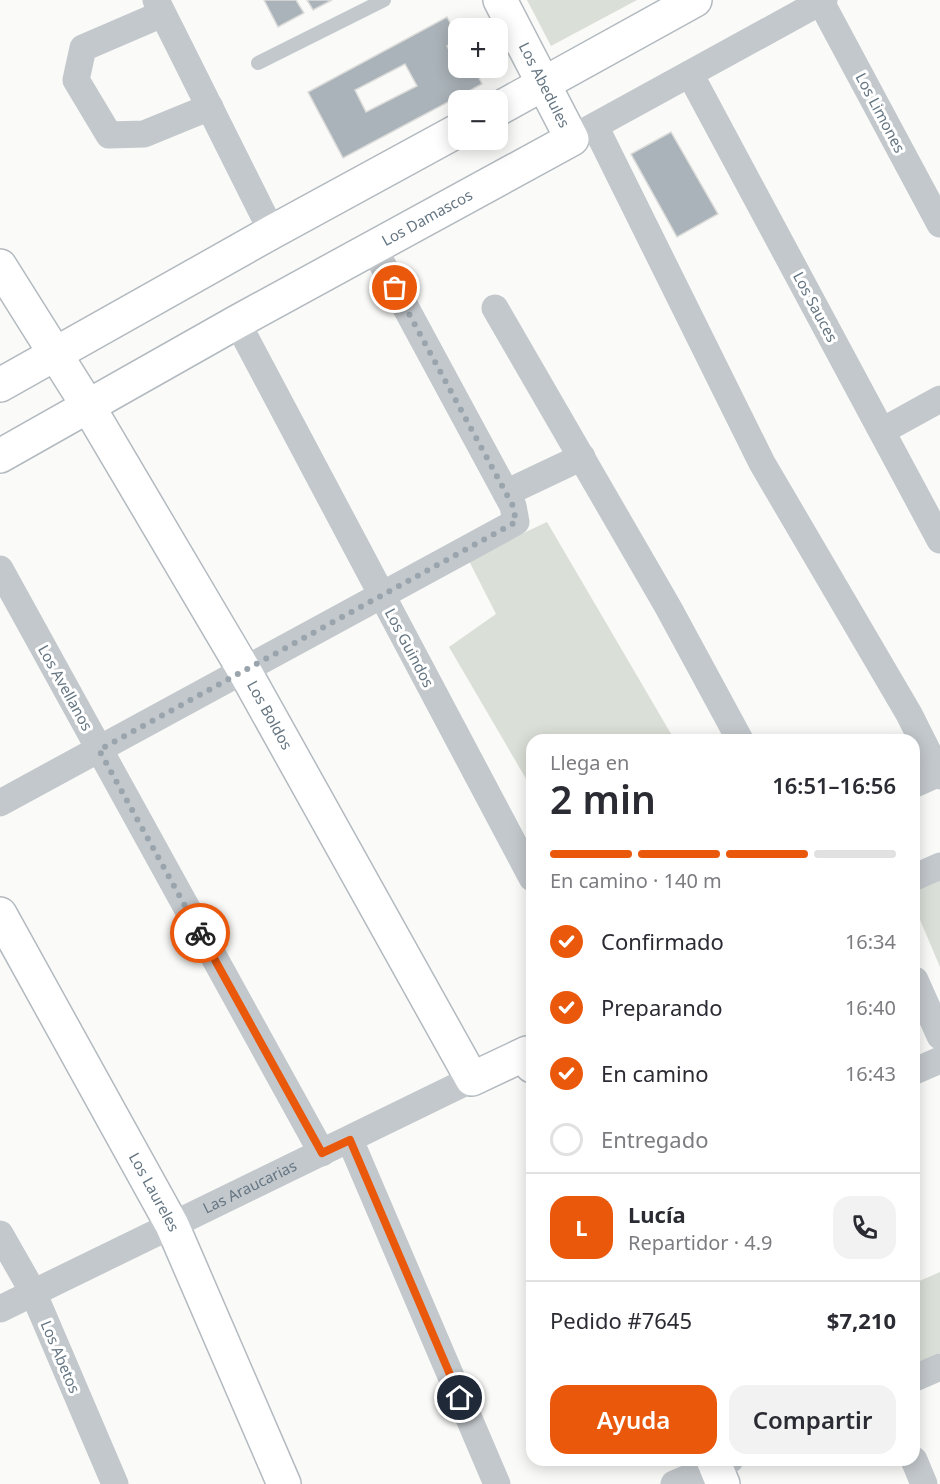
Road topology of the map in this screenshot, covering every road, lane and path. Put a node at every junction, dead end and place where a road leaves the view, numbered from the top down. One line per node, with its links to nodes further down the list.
1 (384, 0): 5 (lane)
2 (500, 0): 9 (street, Los Abedules)
3 (692, 1): 9 (street)
4 (822, 1): 8 (street, Los Damascos); 14 (street, Los Limones)
5 (359, 6): 7 (lane)
6 (159, 7): 11 (street); 11 (street)
7 (258, 63)
8 (690, 74): 12 (street, Los Damascos); 24 (street, Los Sauces)
9 (544, 84): 10 (street); 12 (street, Los Abedules)
10 (508, 104)
11 (210, 107): 15 (street)
12 (583, 132): 16 (street, Los Damascos); 33 (street)
13 (448, 136): 15 (street)
14 (940, 224)
15 (272, 232): 20 (street)
16 (373, 247): 19 (street, Los Damascos); 27 (street)
17 (0, 266): 20 (street, Los Boldos)
18 (495, 308): 26 (street)
19 (237, 322): 23 (street, Los Damascos); 30 (street, Los Guindos)
20 (55, 354): 21 (street); 23 (street, Los Boldos)
21 (0, 385)
22 (940, 399): 24 (street)
23 (88, 406): 25 (street, Los Damascos); 31 (street, Los Boldos)
24 (882, 431): 28 (street, Los Sauces)
25 (0, 456)
26 (582, 457): 27 (street); 32 (street)
27 (507, 493): 30 (street)
28 (940, 540)
29 (0, 570): 35 (street, Los Avellanos)
30 (381, 596): 31 (street); 39 (street, Los Guindos)
31 (244, 670): 35 (street); 47 (street, Los Boldos)
32 (737, 734)
33 (916, 734)
34 (920, 746): 36 (street)
35 (99, 750): 37 (street); 49 (street, Los Avellanos)
36 (931, 778)
37 (0, 803)
38 (940, 866): 40 (street)
39 (526, 867)
40 (920, 875)
41 (0, 914): 50 (street, Los Laureles)
42 (920, 991): 43 (street)
43 (940, 1036)
44 (526, 1059): 47 (street, Las Araucarias)
45 (940, 1060): 46 (street)
46 (920, 1069)
47 (472, 1079): 48 (street, Las Araucarias)
48 (350, 1140): 49 (street, Las Araucarias); 60 (street)
49 (322, 1153): 50 (street, Las Araucarias)
50 (172, 1225): 52 (street, Las Araucarias); 59 (street, Los Laureles)
51 (0, 1234): 52 (street, Los Abetos)
52 (33, 1293): 53 (street, Las Araucarias); 58 (street, Los Abetos)
53 (0, 1309)
54 (940, 1367): 55 (street)
55 (920, 1376)
56 (916, 1466): 62 (street)
57 (720, 1467): 61 (street)
58 (115, 1484)
59 (284, 1484)
60 (497, 1484)
61 (674, 1484)
62 (924, 1484)

